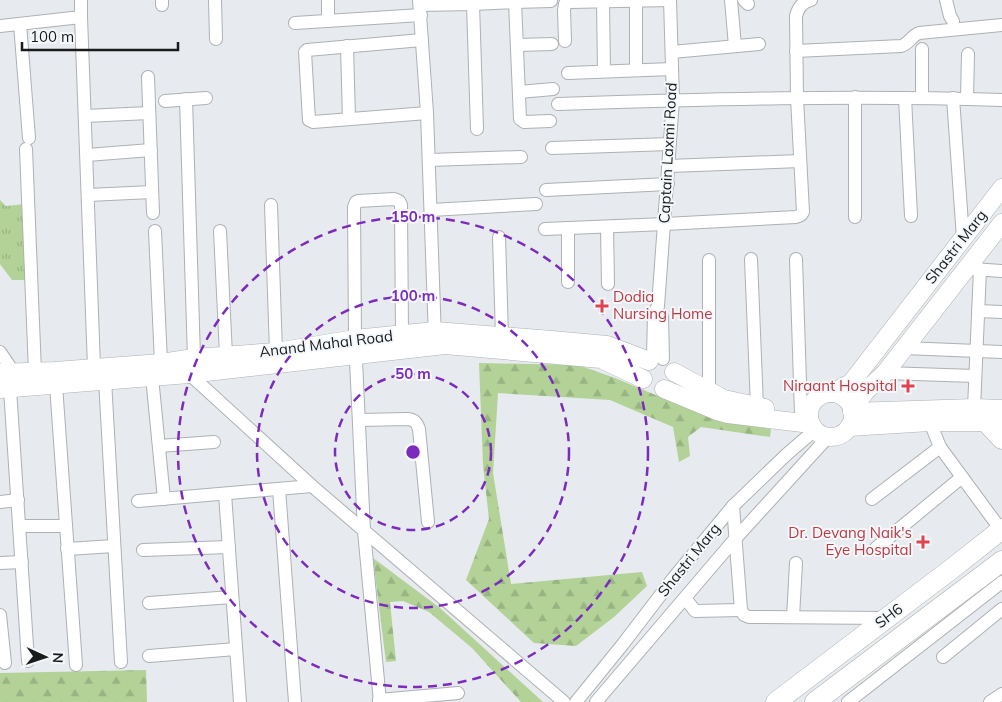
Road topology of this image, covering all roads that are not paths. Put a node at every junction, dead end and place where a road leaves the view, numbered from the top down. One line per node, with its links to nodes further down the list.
1 (80, 0): 16 (street)
2 (215, 0): 23 (street)
3 (328, 0): 17 (street)
4 (670, 0): 10 (street); 33 (street, Captain Laxmi Road)
5 (731, 0): 30 (street)
6 (790, 0): 15 (street)
7 (811, 0): 15 (street)
8 (946, 0): 18 (street)
9 (551, 1): 11 (street)
10 (636, 1): 12 (street); 36 (street)
11 (515, 2): 13 (street); 28 (street)
12 (603, 2): 25 (street); 37 (street)
13 (473, 4): 14 (street); 59 (street)
14 (420, 7): 17 (street); 24 (street)
15 (797, 14): 32 (street)
16 (82, 17): 20 (street); 56 (street)
17 (328, 20): 19 (street)
18 (953, 21)
19 (295, 22)
20 (20, 24): 22 (street); 110 (street)
21 (1002, 25): 32 (street)
22 (0, 26)
23 (216, 39)
24 (422, 40): 29 (street); 55 (street)
25 (565, 41)
26 (552, 44): 28 (street)
27 (759, 44): 30 (street)
28 (517, 45): 41 (street)
29 (347, 46): 57 (street); 57 (street)
30 (735, 46): 33 (street)
31 (922, 49): 46 (street)
32 (796, 51): 44 (street)
33 (672, 52): 35 (street, Captain Laxmi Road)
34 (968, 54): 49 (street)
35 (672, 69): 36 (street); 50 (street, Captain Laxmi Road)
36 (636, 70): 37 (street)
37 (604, 71): 38 (street)
38 (568, 73)
39 (148, 77): 54 (street)
40 (553, 89): 41 (street)
41 (519, 92): 58 (street)
42 (855, 97): 44 (street); 45 (street); 78 (street)
43 (206, 98): 48 (street)
44 (797, 98): 50 (street); 66 (street)
45 (905, 98): 46 (street); 77 (street)
46 (922, 98): 47 (street)
47 (953, 98): 49 (street); 87 (street)
48 (186, 99): 52 (street); 108 (street)
49 (967, 99): 51 (street)
50 (673, 100): 53 (street); 60 (street, Captain Laxmi Road)
51 (1002, 100)
52 (165, 101)
53 (558, 104)
54 (150, 113): 56 (street); 62 (street)
55 (427, 113): 57 (street); 65 (street)
56 (85, 116): 63 (street)
57 (349, 119)
58 (550, 121)
59 (478, 129)
60 (670, 144): 61 (street); 67 (street, Captain Laxmi Road)
61 (552, 148)
62 (151, 150): 63 (street); 71 (street)
63 (87, 155): 72 (street)
64 (521, 157): 65 (street)
65 (429, 160): 75 (street)
66 (800, 161): 67 (street); 79 (street)
67 (669, 166): 68 (street, Captain Laxmi Road)
68 (668, 184): 70 (street); 79 (street, Captain Laxmi Road)
69 (1002, 188): 87 (main road, Shastri Marg)
70 (546, 190)
71 (152, 192): 72 (street); 76 (street)
72 (88, 195): 112 (street)
73 (536, 204): 75 (street)
74 (271, 205): 103 (street)
75 (431, 210): 99 (street)
76 (153, 213)
77 (910, 216)
78 (855, 217)
79 (665, 224): 80 (street); 107 (street, Captain Laxmi Road)
80 (607, 227): 81 (street); 94 (street)
81 (568, 228): 82 (street); 93 (street)
82 (545, 229)
83 (155, 231): 109 (street)
84 (220, 231): 106 (street)
85 (998, 232): 91 (main road, Shastri Marg)
86 (499, 237): 98 (street)
87 (963, 238): 119 (main road, Shastri Marg)
88 (750, 259): 120 (street)
89 (708, 260): 118 (street)
90 (796, 260): 126 (street)
91 (973, 269): 92 (street); 95 (street); 101 (main road, Shastri Marg)
92 (1002, 271)
93 (568, 282)
94 (608, 284)
95 (978, 311): 96 (street); 104 (street)
96 (1002, 312)
97 (402, 334): 99 (main road, Anand Mahal Road); 100 (main road, Anand Mahal Road); 100 (street)
98 (502, 336): 99 (main road, Anand Mahal Road); 107 (main road, Anand Mahal Road)
99 (436, 338): 100 (main road, Anand Mahal Road); 114 (main road, Anand Mahal Road)
100 (356, 347): 103 (main road, Anand Mahal Road); 108 (main road, Anand Mahal Road); 124 (street)
101 (904, 348): 104 (street); 111 (main road, Shastri Marg)
102 (0, 352): 115 (street)
103 (276, 352): 106 (main road, Anand Mahal Road)
104 (976, 352): 105 (street); 113 (street)
105 (1002, 352)
106 (226, 356): 108 (main road, Anand Mahal Road)
107 (660, 362): 114 (main road); 117 (main road); 118 (main road, Anand Mahal Road)
108 (192, 366): 109 (main road, Anand Mahal Road); 109 (main road, Anand Mahal Road); 131 (street)
109 (162, 367): 112 (main road, Anand Mahal Road); 129 (street)
110 (35, 372): 112 (main road, Anand Mahal Road); 115 (main road, Anand Mahal Road)
111 (885, 373): 113 (street); 122 (main road, Shastri Marg)
112 (99, 374): 116 (main road, Anand Mahal Road); 148 (street)
113 (975, 376): 123 (street)
114 (643, 379): 117 (main road)
115 (6, 381): 116 (main road, Anand Mahal Road); 138 (street)
116 (56, 385): 144 (street)
117 (664, 389): 126 (main road)
118 (709, 392): 120 (main road, Anand Mahal Road)
119 (831, 393): 122 (main road); 126 (main road)
120 (757, 407): 126 (main road, Anand Mahal Road)
121 (1002, 409): 123 (main road)
122 (851, 416): 123 (main road); 125 (main road); 126 (main road)
123 (987, 417): 125 (main road); 127 (main road)
124 (359, 420): 142 (street); 146 (street)
125 (930, 422): 130 (street)
126 (812, 424): 141 (street, Shastri Marg); 147 (street, Shastri Marg)
127 (1002, 439)
128 (214, 442): 129 (street)
129 (159, 446): 136 (street)
130 (940, 447): 132 (street); 137 (street)
131 (290, 466): 133 (street); 134 (street)
132 (962, 477): 145 (street); 150 (street)
133 (312, 486): 134 (street); 146 (street)
134 (284, 488): 135 (street); 179 (street)
135 (225, 494): 136 (street); 149 (street)
136 (164, 499): 139 (street)
137 (872, 499)
138 (18, 500): 140 (street); 143 (street)
139 (138, 501)
140 (0, 502)
141 (733, 506): 147 (street); 181 (street, Shastri Marg)
142 (428, 522)
143 (20, 526): 144 (street); 154 (street)
144 (66, 526): 151 (street)
145 (1002, 529): 167 (main road, SH6)
146 (364, 531): 177 (street); 180 (street)
147 (736, 539): 160 (street, Shastri Marg); 164 (street)
148 (114, 546): 151 (street); 172 (street)
149 (229, 546): 152 (street); 159 (street)
150 (876, 548)
151 (67, 549): 174 (street)
152 (143, 550)
153 (1002, 561): 158 (main road)
154 (22, 562): 155 (street); 171 (street)
155 (0, 563)
156 (796, 563): 166 (street)
157 (1002, 582): 158 (street)
158 (986, 585): 162 (street); 184 (main road); 185 (street)
159 (232, 597): 161 (street); 168 (street)
160 (685, 598): 164 (street); 182 (street, Shastri Marg)
161 (149, 604)
162 (1002, 605)
163 (1002, 609): 170 (street)
164 (741, 610): 166 (street)
165 (0, 615): 173 (street)
166 (793, 617): 167 (street)
167 (887, 618): 183 (main road, SH6)
168 (236, 650): 169 (street); 178 (street)
169 (148, 656)
170 (943, 657)
171 (28, 661)
172 (121, 662)
173 (5, 663)
174 (76, 665)
175 (458, 693): 177 (street)
176 (1002, 694): 186 (street)
177 (380, 701)
178 (240, 702)
179 (295, 702)
180 (564, 702)
181 (576, 702)
182 (596, 702)
183 (776, 702)
184 (815, 702)
185 (848, 702)
186 (990, 702)

